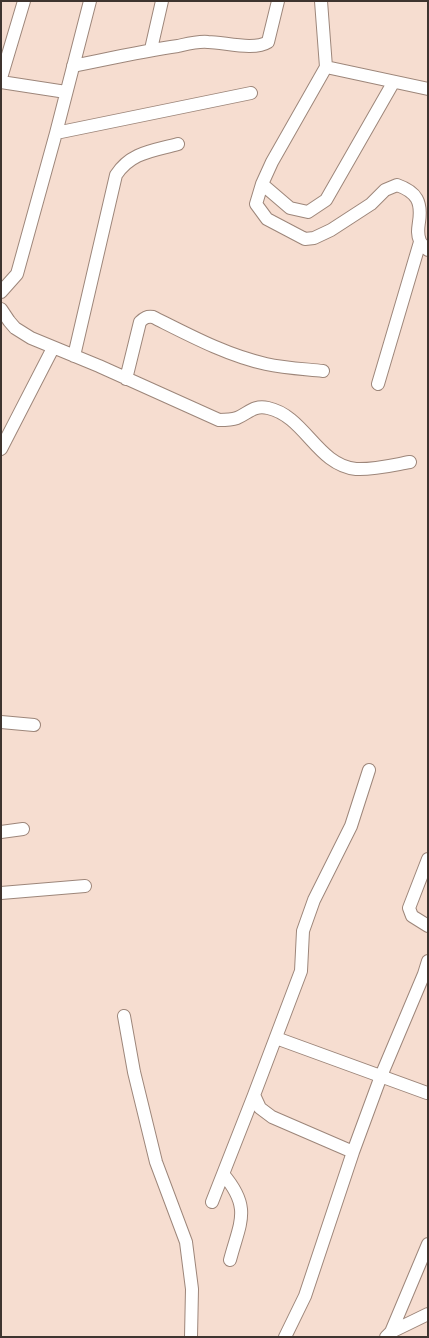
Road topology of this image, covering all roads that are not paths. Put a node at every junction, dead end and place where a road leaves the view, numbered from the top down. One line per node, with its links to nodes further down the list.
1 (24, 1): 9 (street)
2 (90, 1): 7 (street)
3 (162, 1): 6 (street)
4 (278, 1): 6 (street)
5 (321, 1): 8 (street)
6 (151, 49): 7 (street)
7 (73, 66): 13 (street)
8 (326, 67): 11 (street); 17 (street)
9 (1, 78)
10 (1, 82): 13 (street)
11 (394, 82): 12 (street); 17 (street)
12 (428, 89)
13 (66, 92): 15 (street)
14 (251, 93): 15 (street)
15 (56, 133): 19 (street)
16 (178, 144): 22 (street)
17 (262, 184): 18 (street)
18 (424, 246): 25 (street)
19 (1, 292)
20 (1, 309): 21 (street)
21 (53, 348): 22 (street); 26 (street)
22 (74, 356): 24 (street)
23 (323, 371): 24 (street)
24 (126, 378): 27 (street)
25 (378, 384)
26 (1, 449)
27 (410, 462)
28 (1, 722): 29 (street)
29 (34, 725)
30 (370, 770): 39 (street)
31 (23, 829): 32 (street)
32 (1, 832)
33 (428, 859): 36 (street)
34 (85, 886): 35 (street)
35 (1, 893)
36 (428, 926)
37 (428, 961): 40 (street)
38 (124, 1016): 50 (street)
39 (276, 1038): 40 (street); 42 (street)
40 (381, 1076): 41 (street); 43 (street)
41 (427, 1093)
42 (254, 1095): 43 (street); 44 (street)
43 (353, 1152): 51 (street)
44 (223, 1174): 45 (street); 47 (street)
45 (212, 1202)
46 (428, 1244): 49 (street)
47 (230, 1260)
48 (428, 1314): 49 (street)
49 (388, 1335)
50 (191, 1337)
51 (285, 1337)

